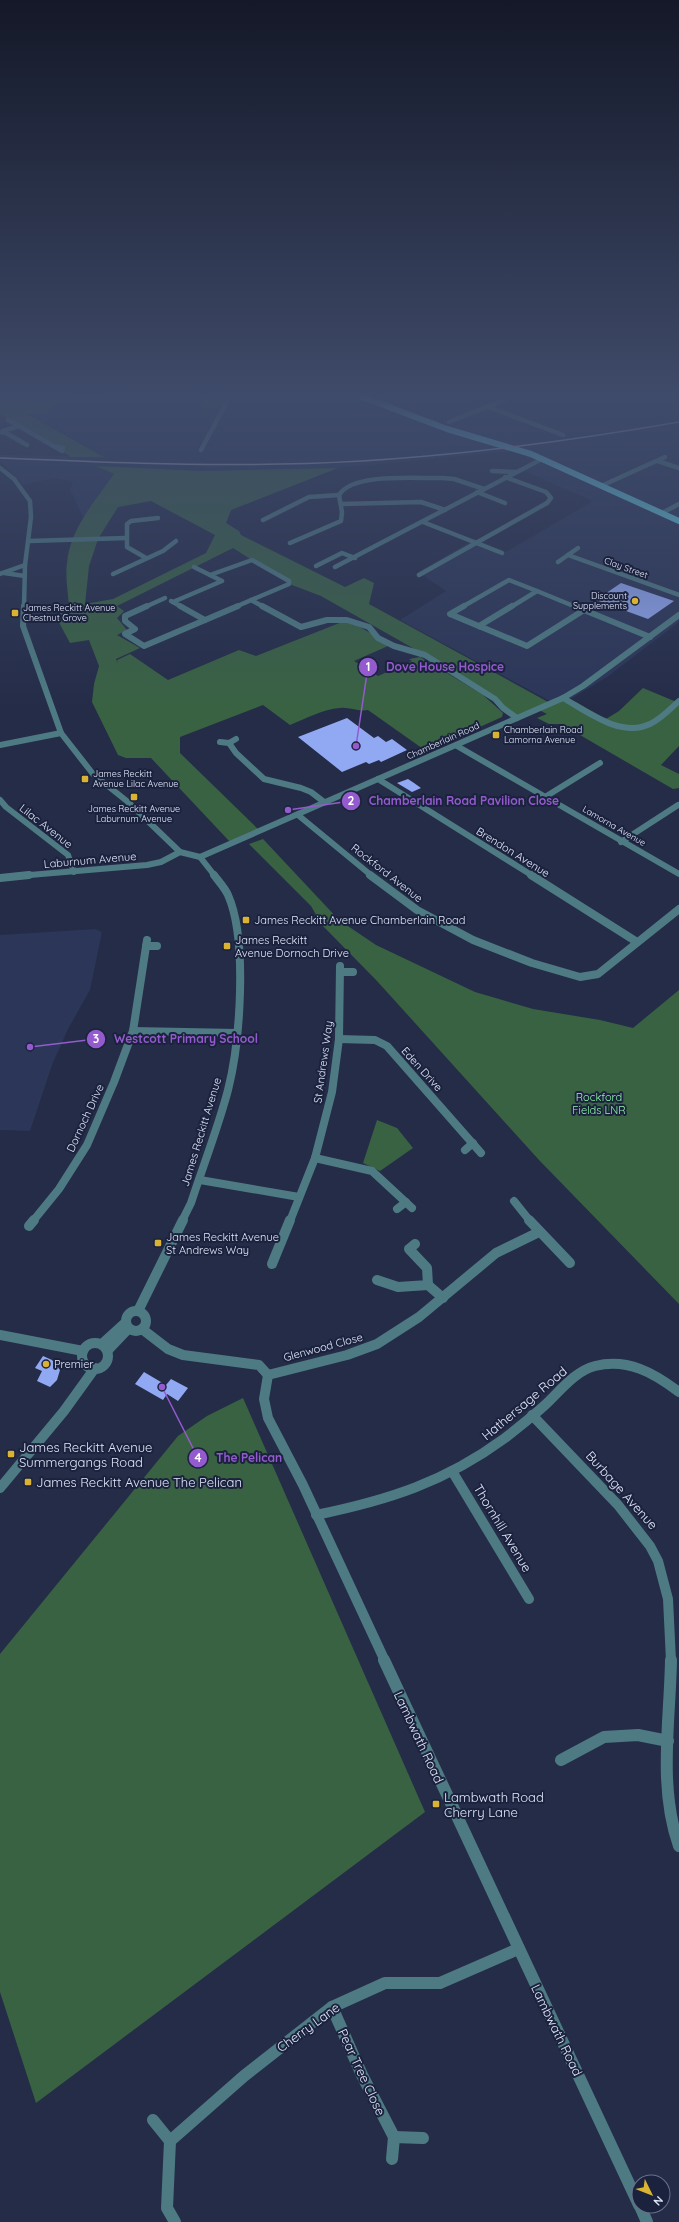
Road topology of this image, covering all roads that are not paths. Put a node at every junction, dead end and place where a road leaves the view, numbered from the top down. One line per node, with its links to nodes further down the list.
1 (29, 500): 18 (street)
2 (304, 500): 14 (street)
3 (340, 500): 9 (street)
4 (463, 500): 11 (street)
5 (498, 500): 8 (street)
6 (550, 500): 21 (street)
7 (632, 500): 12 (highway)
8 (504, 502)
9 (341, 504): 11 (street); 20 (street)
10 (679, 504): 12 (street)
11 (445, 510): 16 (street)
12 (662, 513): 15 (highway)
13 (160, 517): 17 (street)
14 (257, 520)
15 (679, 521)
16 (423, 522): 21 (street); 26 (street)
17 (126, 538): 18 (street); 25 (street)
18 (29, 541): 28 (street)
19 (184, 542): 25 (street)
20 (283, 543)
21 (476, 543): 23 (street); 35 (street)
22 (578, 548): 24 (street)
23 (502, 553)
24 (568, 555): 27 (street); 38 (street, Clay Street)
25 (146, 558): 33 (street)
26 (355, 558): 29 (street); 31 (street)
27 (558, 562)
28 (26, 565): 32 (street); 36 (street)
29 (316, 566)
30 (194, 567): 34 (street)
31 (335, 567)
32 (2, 573): 36 (street)
33 (112, 575)
34 (210, 575): 39 (street); 40 (street)
35 (419, 575)
36 (25, 576): 49 (street)
37 (537, 591): 41 (street); 44 (street); 44 (street)
38 (679, 595)
39 (251, 600): 43 (street); 48 (street)
40 (173, 602): 43 (street); 43 (street)
41 (584, 610): 44 (street); 45 (street)
42 (679, 615): 45 (street, Chamberlain Road)
43 (205, 620)
44 (481, 627)
45 (650, 637): 46 (street, Chamberlain Road)
46 (563, 698): 47 (street); 48 (street, Chamberlain Road)
47 (679, 701)
48 (517, 718): 54 (street, Chamberlain Road)
49 (61, 733): 53 (street); 64 (street)
50 (236, 739): 52 (street)
51 (220, 742): 52 (street)
52 (229, 743): 59 (street)
53 (0, 745)
54 (457, 746): 56 (street, Chamberlain Road); 57 (street, Lamorna Avenue)
55 (600, 763): 57 (street)
56 (378, 779): 59 (street, Chamberlain Road); 70 (street, Brendon Avenue)
57 (545, 797): 63 (street, Lamorna Avenue)
58 (0, 800): 61 (street, Lilac Avenue)
59 (324, 802): 62 (street, Chamberlain Road)
60 (678, 804): 63 (street)
61 (3, 808): 66 (street, Lilac Avenue)
62 (298, 815): 65 (street, Chamberlain Road); 70 (street, Rockford Avenue)
63 (622, 842): 67 (street, Lamorna Avenue)
64 (180, 852): 65 (street); 66 (street, Laburnum Avenue)
65 (200, 858): 74 (street, James Reckitt Avenue)
66 (74, 872): 68 (street, Laburnum Avenue)
67 (679, 874)
68 (0, 878)
69 (679, 909): 70 (street, Rockford Avenue)
70 (637, 942)
71 (156, 946): 73 (street, Dornoch Drive)
72 (353, 972): 75 (street, St Andrews Way)
73 (133, 1031): 74 (street); 84 (street, Dornoch Drive)
74 (237, 1032): 80 (street, James Reckitt Avenue)
75 (339, 1039): 76 (street, Eden Drive); 79 (street, St Andrews Way)
76 (473, 1143): 77 (street); 78 (street, Eden Drive)
77 (465, 1150)
78 (481, 1153)
79 (315, 1158): 81 (street, St Andrews Way); 83 (street)
80 (200, 1180): 81 (street); 92 (street, James Reckitt Avenue)
81 (299, 1197): 88 (street, St Andrews Way)
82 (514, 1201): 85 (street)
83 (397, 1209)
84 (29, 1226)
85 (539, 1232): 87 (street); 91 (street, Glenwood Close)
86 (415, 1244): 90 (street)
87 (570, 1262)
88 (272, 1264)
89 (377, 1280): 90 (street)
90 (428, 1285): 91 (street)
91 (443, 1298): 99 (street, Glenwood Close)
92 (138, 1311): 93 (street, James Reckitt Avenue); 94 (street)
93 (126, 1326): 94 (street); 96 (street)
94 (142, 1329): 99 (street)
95 (0, 1335): 97 (street)
96 (105, 1347): 97 (street); 98 (street)
97 (83, 1351): 98 (street)
98 (95, 1368): 103 (street)
99 (268, 1375): 104 (street, Lambwath Road)
100 (679, 1392): 101 (street, Hathersage Road)
101 (532, 1415): 102 (street, Hathersage Road); 106 (street, Burbage Avenue)
102 (452, 1471): 104 (street, Hathersage Road); 105 (street, Thornhill Avenue)
103 (0, 1488)
104 (316, 1515): 109 (street, Lambwath Road)
105 (529, 1599)
106 (668, 1741): 107 (street); 108 (street, Burbage Avenue)
107 (561, 1760)
108 (679, 1846)
109 (518, 1949): 110 (street, Cherry Lane); 116 (street, Lambwath Road)
110 (332, 2006): 112 (street, Pear Tree Close); 114 (street, Cherry Lane)
111 (153, 2120): 114 (street)
112 (394, 2137): 113 (street); 115 (street)
113 (423, 2138)
114 (170, 2141): 117 (street)
115 (392, 2159)
116 (631, 2187)
117 (175, 2222)

